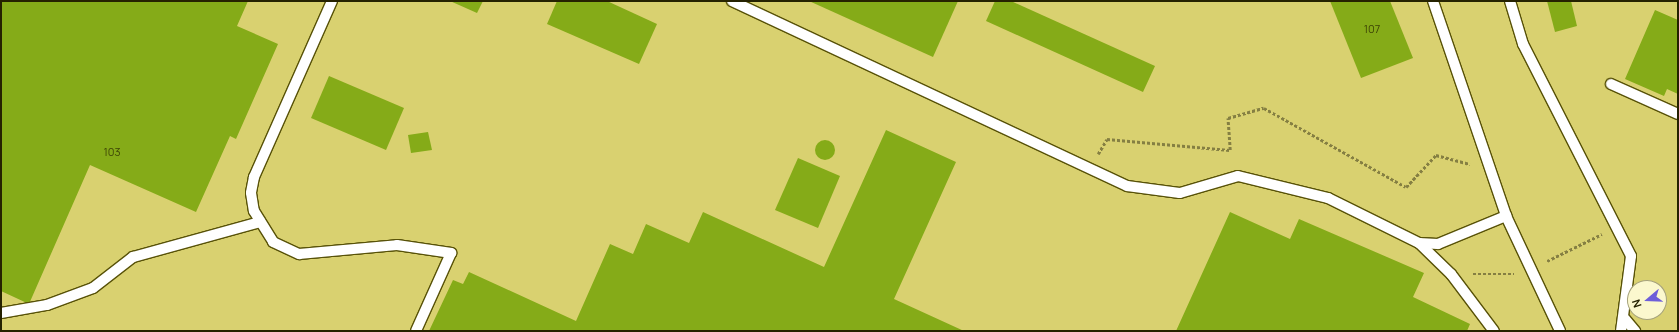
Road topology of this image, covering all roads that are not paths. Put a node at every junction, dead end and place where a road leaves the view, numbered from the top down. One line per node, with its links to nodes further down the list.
1 (332, 1): 8 (lane)
2 (732, 1): 9 (lane)
3 (1432, 1): 7 (lane)
4 (1510, 1): 11 (lane)
5 (1611, 84): 6 (lane)
6 (1678, 114)
7 (1506, 216): 9 (lane); 14 (lane)
8 (260, 222): 10 (lane); 12 (lane)
9 (1419, 243): 13 (lane)
10 (1, 314)
11 (1625, 319): 15 (lane); 16 (lane)
12 (416, 331)
13 (1494, 331)
14 (1560, 331)
15 (1621, 331)
16 (1635, 331)

